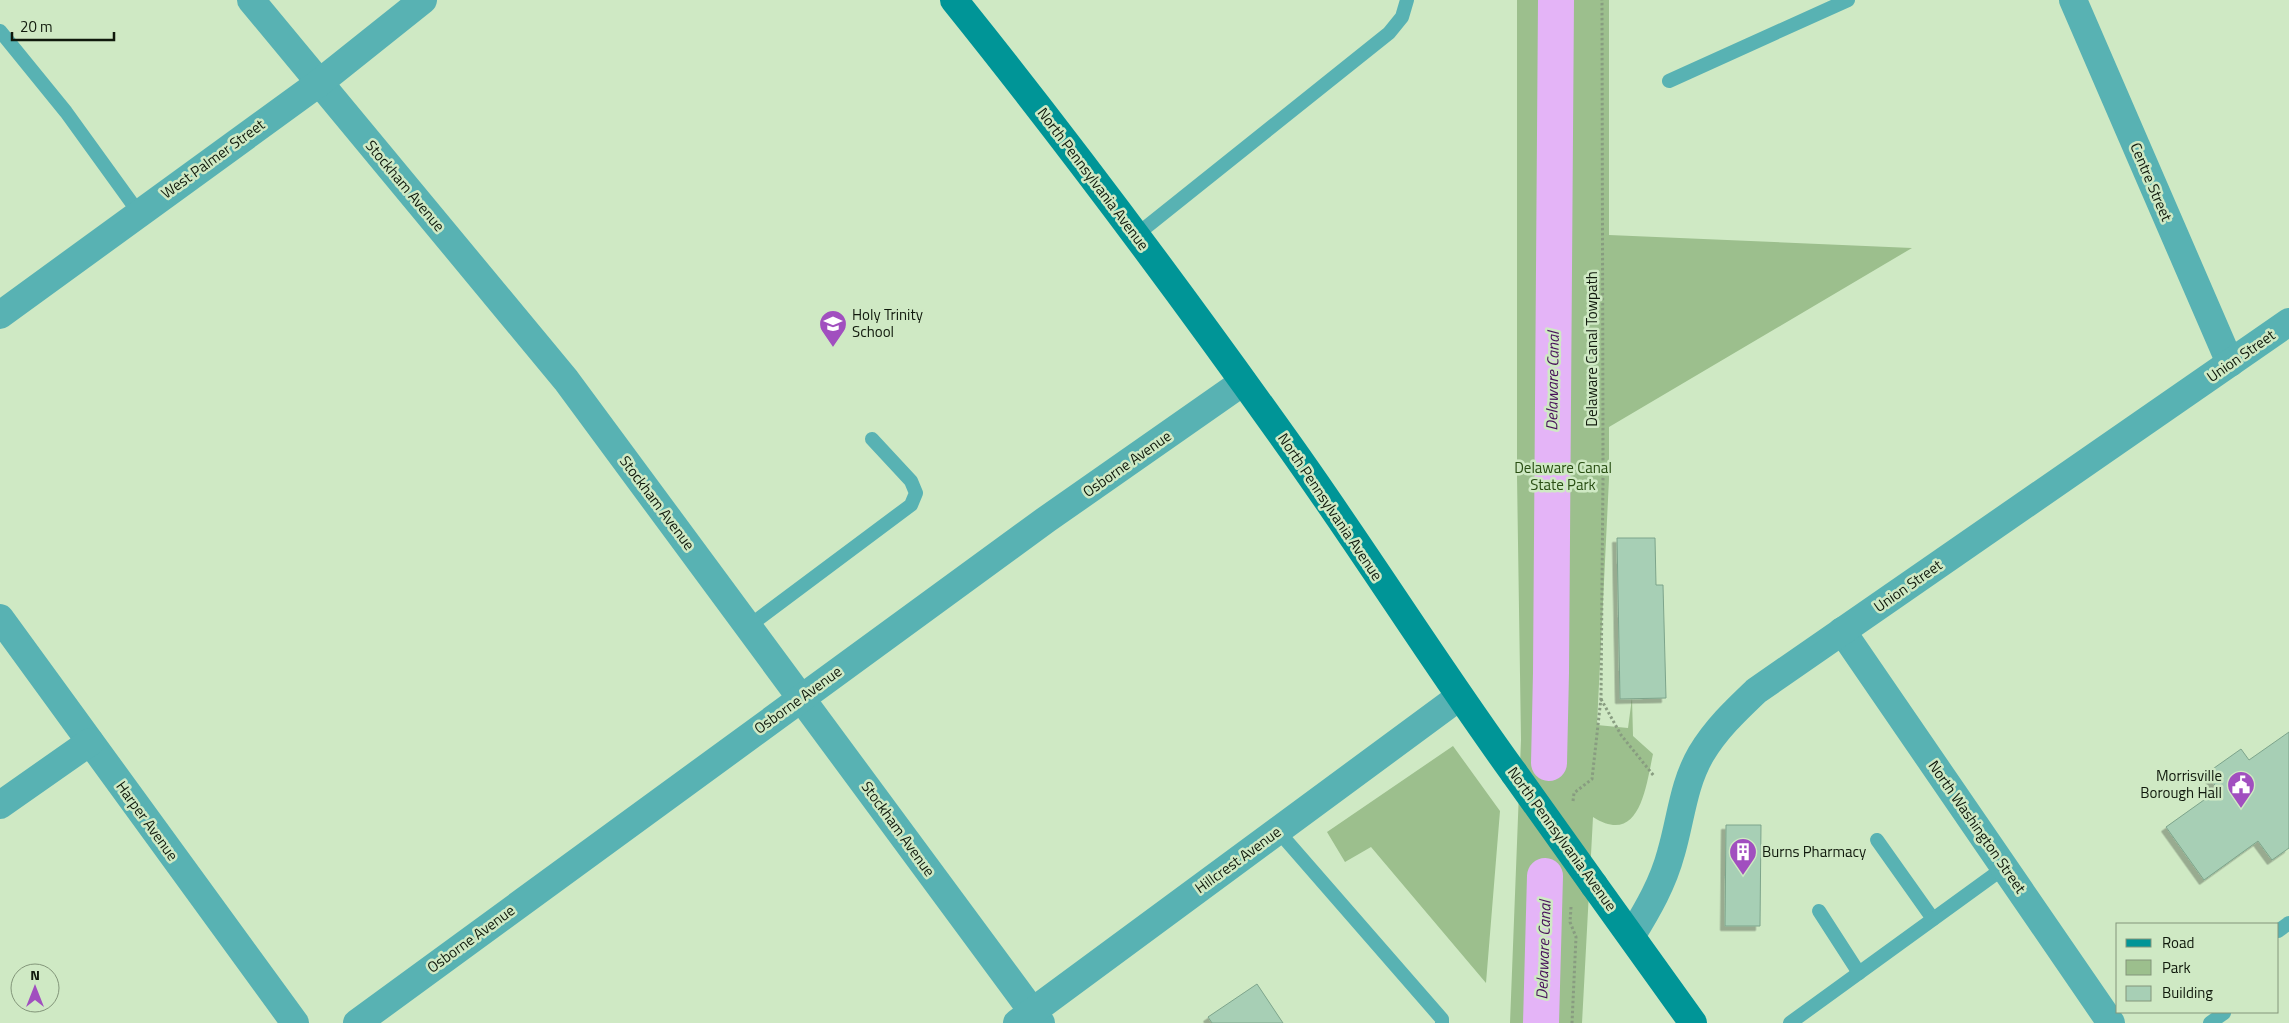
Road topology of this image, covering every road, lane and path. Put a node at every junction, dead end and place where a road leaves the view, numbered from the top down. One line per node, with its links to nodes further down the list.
1 (251, 0): 10 (street, Stockham Avenue)
2 (422, 0): 10 (street, West Palmer Street)
3 (954, 0): 12 (main road, North Pennsylvania Avenue)
4 (1407, 0): 12 (lane)
5 (1602, 0): 24 (path, Delaware Canal Towpath)
6 (1848, 0): 9 (lane)
7 (2073, 0): 15 (street, Centre Street)
8 (0, 31): 11 (lane)
9 (1669, 81)
10 (319, 82): 11 (street, West Palmer Street); 19 (street, Stockham Avenue)
11 (139, 213): 13 (street, West Palmer Street)
12 (1136, 236): 16 (main road, North Pennsylvania Avenue)
13 (0, 315)
14 (2289, 322): 15 (street, Union Street)
15 (2230, 363): 20 (street, Union Street)
16 (1243, 382): 21 (main road, North Pennsylvania Avenue); 22 (street, Osborne Avenue)
17 (872, 439): 19 (lane)
18 (0, 618): 23 (street, Harper Avenue)
19 (749, 626): 22 (street, Stockham Avenue)
20 (1842, 631): 28 (street, North Washington Street); 31 (street, Union Street)
21 (1459, 697): 26 (street, Hillcrest Avenue); 31 (main road, North Pennsylvania Avenue, bridge)
22 (801, 698): 34 (street, Stockham Avenue); 36 (street, Osborne Avenue)
23 (90, 742): 25 (street); 35 (street, Harper Avenue)
24 (1654, 776)
25 (0, 804)
26 (1278, 831): 34 (street, Hillcrest Avenue); 37 (lane)
27 (1877, 840): 30 (lane)
28 (2005, 867): 30 (lane); 40 (street, North Washington Street)
29 (1819, 912): 32 (lane)
30 (1933, 919): 32 (lane)
31 (1632, 935): 38 (main road, North Pennsylvania Avenue)
32 (1859, 973): 39 (lane)
33 (2226, 1016): 41 (lane)
34 (1030, 1019)
35 (295, 1023)
36 (357, 1023)
37 (1442, 1023)
38 (1693, 1023)
39 (1790, 1023)
40 (2111, 1023)
41 (2210, 1023)

